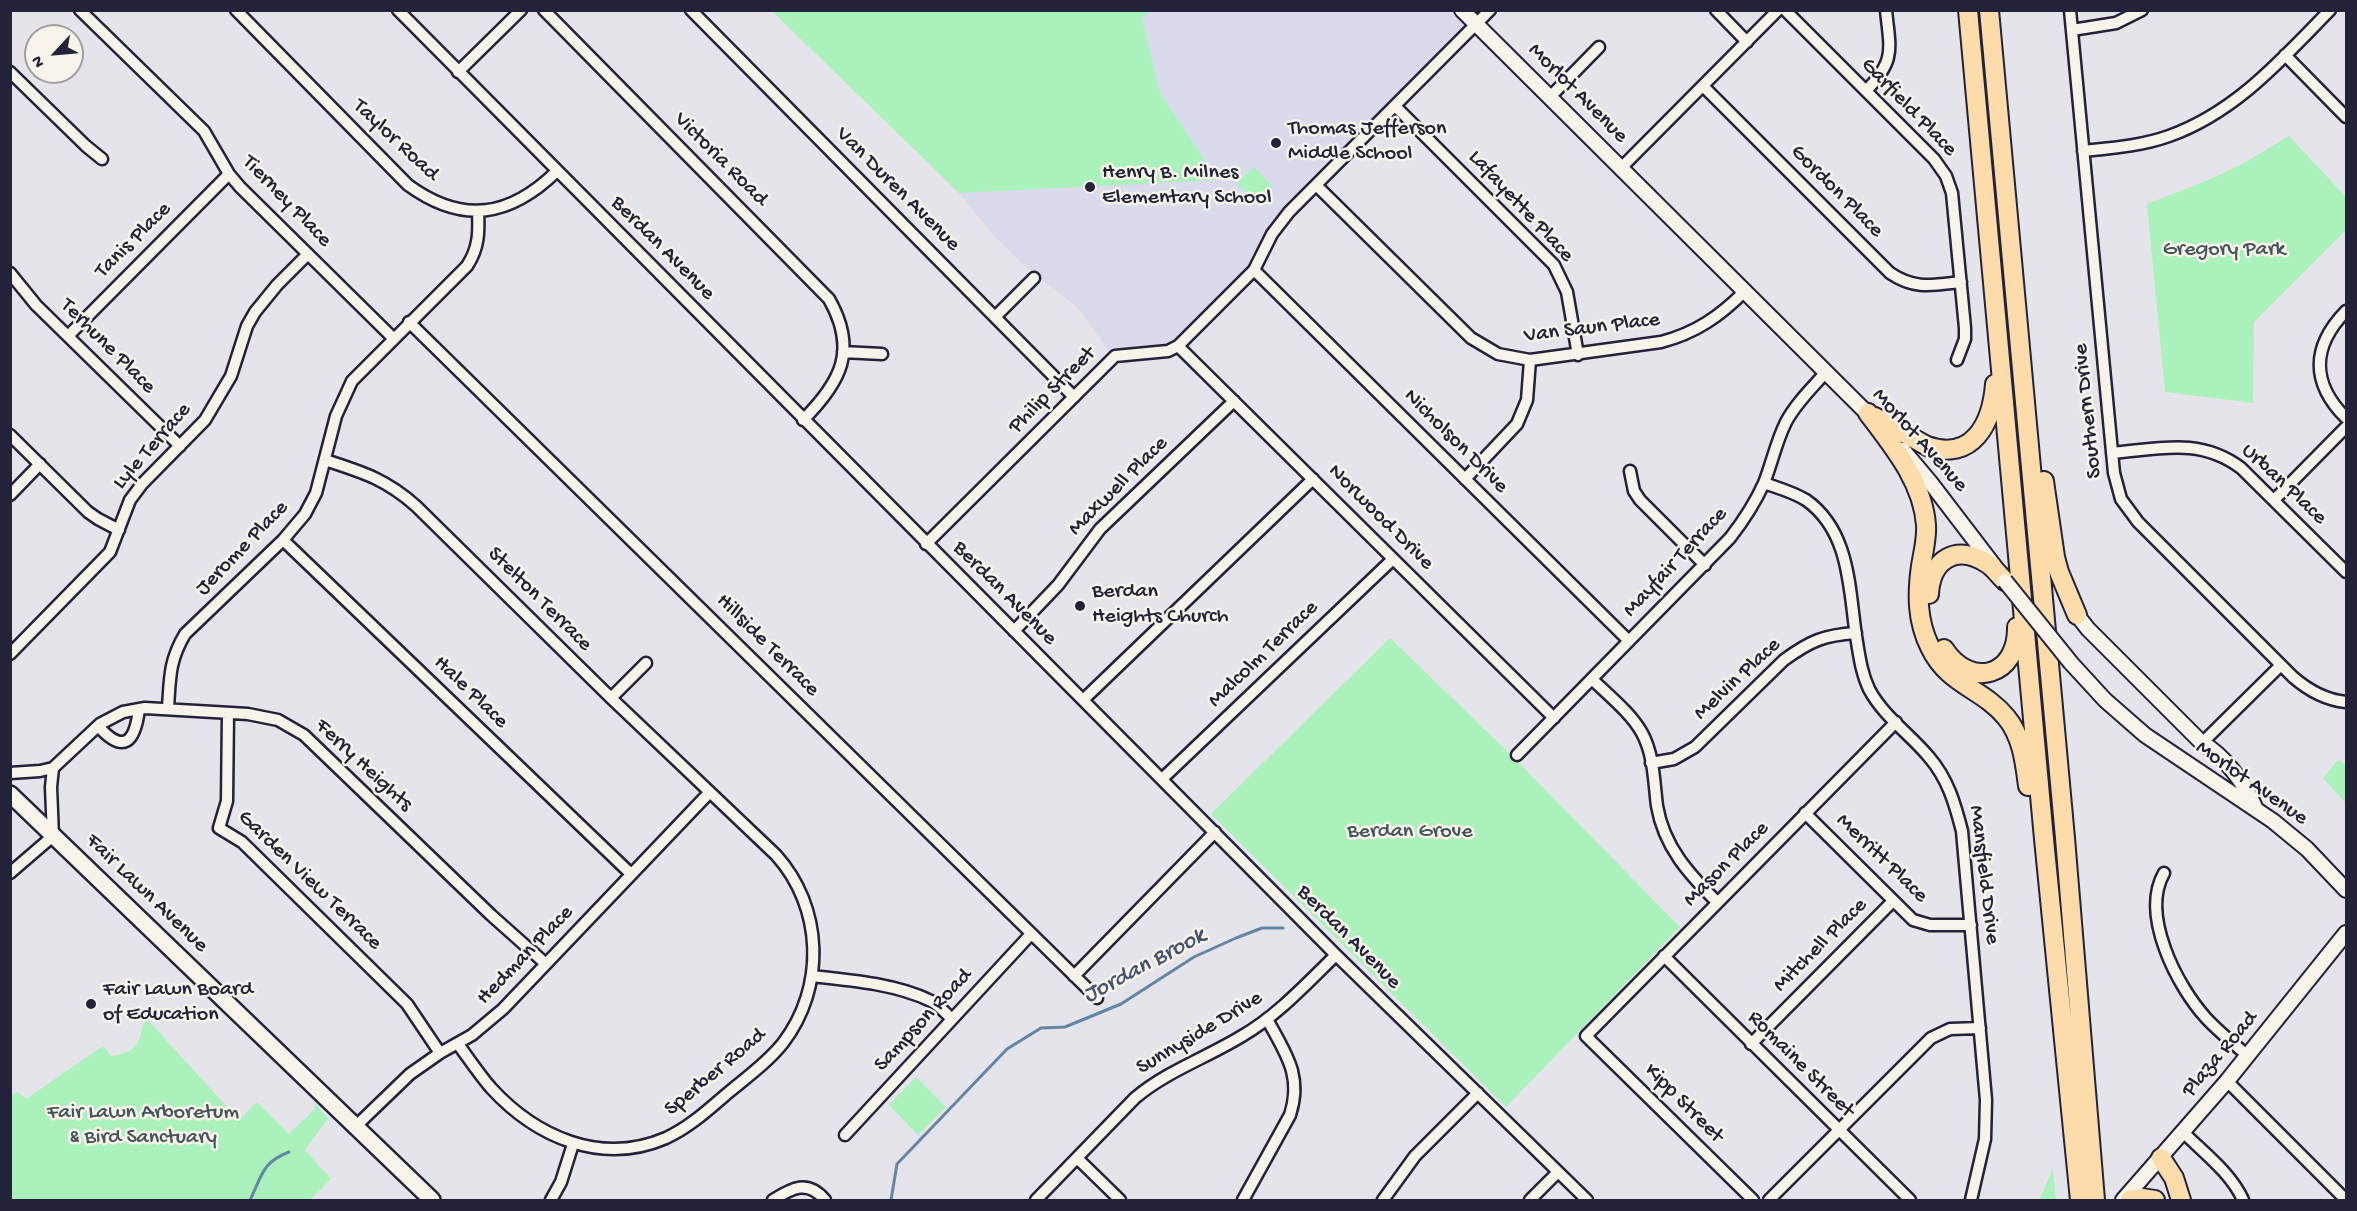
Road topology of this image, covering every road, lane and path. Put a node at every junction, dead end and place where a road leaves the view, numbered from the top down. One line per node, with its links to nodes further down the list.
1 (81, 10): 34 (street, Tierney Place)
2 (236, 10): 36 (street, Taylor Road)
3 (398, 10): 24 (street, Berdan Avenue)
4 (521, 10): 24 (street)
5 (544, 10): 51 (street, Victoria Road)
6 (692, 10): 46 (street, Van Duren Avenue)
7 (1462, 10): 18 (street, Morlot Avenue)
8 (1490, 10): 18 (street)
9 (1716, 10): 20 (street)
10 (1778, 10): 20 (street)
11 (1785, 10): 26 (street, Garfield Place)
12 (1886, 10): 26 (street)
13 (1968, 10): 44 (highway)
14 (1989, 10): 37 (highway)
15 (2070, 10): 19 (street, Southern Drive)
16 (2142, 10): 19 (street)
17 (2330, 10): 22 (street)
18 (1477, 24): 27 (street, Morlot Avenue); 28 (street)
19 (2072, 30): 30 (street, Southern Drive)
20 (1747, 42): 25 (street)
21 (1599, 47): 27 (street)
22 (2285, 56): 29 (street); 30 (street)
23 (10, 72): 31 (street)
24 (458, 72): 33 (street, Berdan Avenue)
25 (1703, 86): 32 (street); 42 (street, Gordon Place)
26 (1866, 91): 42 (street, Garfield Place)
27 (1550, 97): 32 (street, Morlot Avenue)
28 (1395, 106): 35 (street); 53 (street, Lafayette Place)
29 (2346, 117)
30 (2083, 151): 65 (street, Southern Drive)
31 (102, 159)
32 (1621, 168): 43 (street, Morlot Avenue)
33 (557, 171): 36 (street, Taylor Road); 61 (street, Berdan Avenue)
34 (229, 174): 38 (street, Tierney Place); 48 (street, Tanis Place)
35 (1316, 185): 39 (street); 54 (street, Van Saun Place)
36 (478, 211): 47 (street, Jerome Place)
37 (2008, 218): 82 (highway); 145 (highway)
38 (308, 254): 49 (street, Tierney Place); 64 (street, Lyle Terrace)
39 (1254, 270): 50 (street); 69 (street, Nicholson Drive)
40 (10, 273): 48 (street, Terhune Place)
41 (1034, 278): 46 (street)
42 (1961, 282): 55 (street, Garfield Place)
43 (1745, 291): 53 (street, Van Saun Place); 56 (street, Morlot Avenue)
44 (1996, 310): 59 (highway); 75 (highway)
45 (2346, 311): 60 (street)
46 (995, 317): 57 (street, Van Duren Avenue)
47 (409, 322): 49 (street, Jerome Place); 119 (street, Hillside Terrace)
48 (68, 336): 64 (street, Terhune Place)
49 (393, 338): 66 (street, Jerome Place)
50 (1178, 346): 57 (street, Philip Street); 58 (street, Norwood Drive)
51 (843, 352): 52 (street); 61 (street, Victoria Road)
52 (882, 354)
53 (1578, 354): 54 (street, Van Saun Place)
54 (1530, 360): 69 (street)
55 (1957, 360)
56 (1826, 372): 59 (street, Morlot Avenue); 71 (street, Mayfair Terrace)
57 (1074, 397): 77 (street, Philip Street)
58 (1234, 401): 70 (street, Norwood Drive); 83 (street, Maxwell Place)
59 (1868, 413): 81 (street, Morlot Avenue); 145 (highway)
60 (2346, 418)
61 (803, 420): 77 (street, Berdan Avenue)
62 (2346, 427): 73 (street)
63 (10, 435): 67 (street)
64 (180, 446): 74 (street, Lyle Terrace)
65 (2112, 453): 73 (street, Urban Place); 88 (street, Southern Drive)
66 (325, 460): 76 (street, Jerome Place); 90 (street, Stelton Terrace)
67 (40, 464): 72 (street); 74 (street)
68 (1630, 471): 79 (street)
69 (1464, 479): 85 (street, Nicholson Drive)
70 (1313, 480): 78 (street, Norwood Drive); 91 (street)
71 (1764, 483): 79 (street, Mayfair Terrace); 84 (street, Mansfield Drive)
72 (10, 495)
73 (2274, 500): 80 (street, Urban Place)
74 (119, 530): 86 (street, Lyle Terrace)
75 (2017, 532): 81 (highway); 145 (highway)
76 (283, 540): 93 (street, Jerome Place); 113 (street, Hale Place)
77 (926, 544): 83 (street, Berdan Avenue)
78 (1393, 559): 96 (street, Norwood Drive); 104 (street, Malcolm Terrace)
79 (1705, 564): 85 (street, Mayfair Terrace)
80 (2346, 572)
81 (2005, 581): 107 (street, Morlot Avenue, bridge)
82 (2077, 615): 99 (street, Morlot Avenue)
83 (1014, 631): 91 (street, Berdan Avenue)
84 (1856, 633): 97 (street, Mansfield Drive); 101 (street, Melvin Place)
85 (1629, 641): 89 (street, Mayfair Terrace)
86 (10, 654)
87 (646, 663): 90 (street)
88 (2281, 665): 92 (street, Southern Drive); 99 (street)
89 (1592, 679): 96 (street, Mayfair Terrace); 101 (street)
90 (611, 698): 105 (street, Stelton Terrace)
91 (1083, 700): 104 (street, Berdan Avenue)
92 (2346, 702)
93 (168, 708): 94 (street, Ferry Heights); 95 (street, Ferry Heights)
94 (139, 709): 98 (street, Ferry Heights); 98 (street)
95 (228, 713): 122 (street, Ferry Heights); 132 (street, Garden View Terrace)
96 (1554, 718): 100 (street, Mayfair Terrace)
97 (1896, 722): 108 (street, Mason Place); 117 (street, Mansfield Drive)
98 (98, 726): 102 (street, Ferry Heights)
99 (2202, 743): 107 (street, Morlot Avenue)
100 (1517, 755)
101 (1651, 763): 116 (street)
102 (53, 768): 103 (street); 110 (street)
103 (10, 773)
104 (1162, 779): 109 (street, Berdan Avenue)
105 (709, 793): 113 (street, Hedman Place); 123 (street, Sperber Road)
106 (10, 794): 110 (main road, Fair Lawn Avenue)
107 (2255, 807): 114 (street, Morlot Avenue)
108 (1805, 813): 115 (street, Merritt Place); 116 (street, Mason Place)
109 (1215, 832): 120 (street, Berdan Avenue); 124 (street)
110 (52, 836): 111 (street); 136 (main road, Fair Lawn Avenue)
111 (10, 873)
112 (2164, 873): 133 (street)
113 (631, 874): 122 (street, Hedman Place)
114 (2346, 890)
115 (1893, 901): 117 (street, Merritt Place); 131 (street, Mitchell Place)
116 (1717, 902): 121 (street, Mason Place)
117 (1971, 925): 128 (street, Mansfield Drive)
118 (2346, 933): 133 (street, Plaza Road)
119 (1031, 934): 124 (street, Hillside Terrace); 126 (street, Sampson Road)
120 (1336, 955): 127 (street, Sunnyside Drive); 135 (street, Berdan Avenue)
121 (1664, 956): 129 (street, Mason Place); 131 (street, Romaine Street)
122 (546, 964): 130 (street, Hedman Place)
123 (812, 976): 126 (street); 140 (street, Sperber Road)
124 (1074, 976): 125 (street, Hillside Terrace)
125 (1097, 998)
126 (952, 1019): 139 (street, Sampson Road)
127 (1267, 1019): 141 (street, Sunnyside Drive); 151 (street)
128 (1980, 1028): 137 (street); 158 (street, Mansfield Drive)
129 (1586, 1036): 155 (street, Kipp Street)
130 (458, 1044): 132 (street, Hedman Place); 140 (street, Sperber Road)
131 (1751, 1044): 137 (street, Romaine Street)
132 (440, 1053): 136 (street, Hedman Place)
133 (2248, 1056): 134 (street, Plaza Road)
134 (2227, 1081): 138 (street, Plaza Road); 164 (street)
135 (1478, 1093): 143 (street, Berdan Avenue); 152 (street)
136 (355, 1126): 146 (main road, Fair Lawn Avenue)
137 (1839, 1130): 156 (street); 157 (street, Romaine Street)
138 (2184, 1132): 142 (street, Plaza Road); 163 (street)
139 (845, 1135)
140 (573, 1144): 147 (street)
141 (1077, 1158): 149 (street, Sunnyside Drive); 150 (street)
142 (2162, 1158): 159 (street, Plaza Road); 162 (highway)
143 (1558, 1172): 153 (street); 154 (street, Berdan Avenue)
144 (777, 1198): 148 (street)
145 (2089, 1199)
146 (432, 1200)
147 (551, 1200)
148 (825, 1200)
149 (1036, 1200)
150 (1120, 1200)
151 (1243, 1200)
152 (1383, 1200)
153 (1530, 1200)
154 (1587, 1200)
155 (1753, 1200)
156 (1769, 1200)
157 (1910, 1200)
158 (1971, 1200)
159 (2123, 1200)
160 (2130, 1200): 161 (highway)
161 (2155, 1200)
162 (2181, 1200)
163 (2243, 1200)
164 (2346, 1200)

